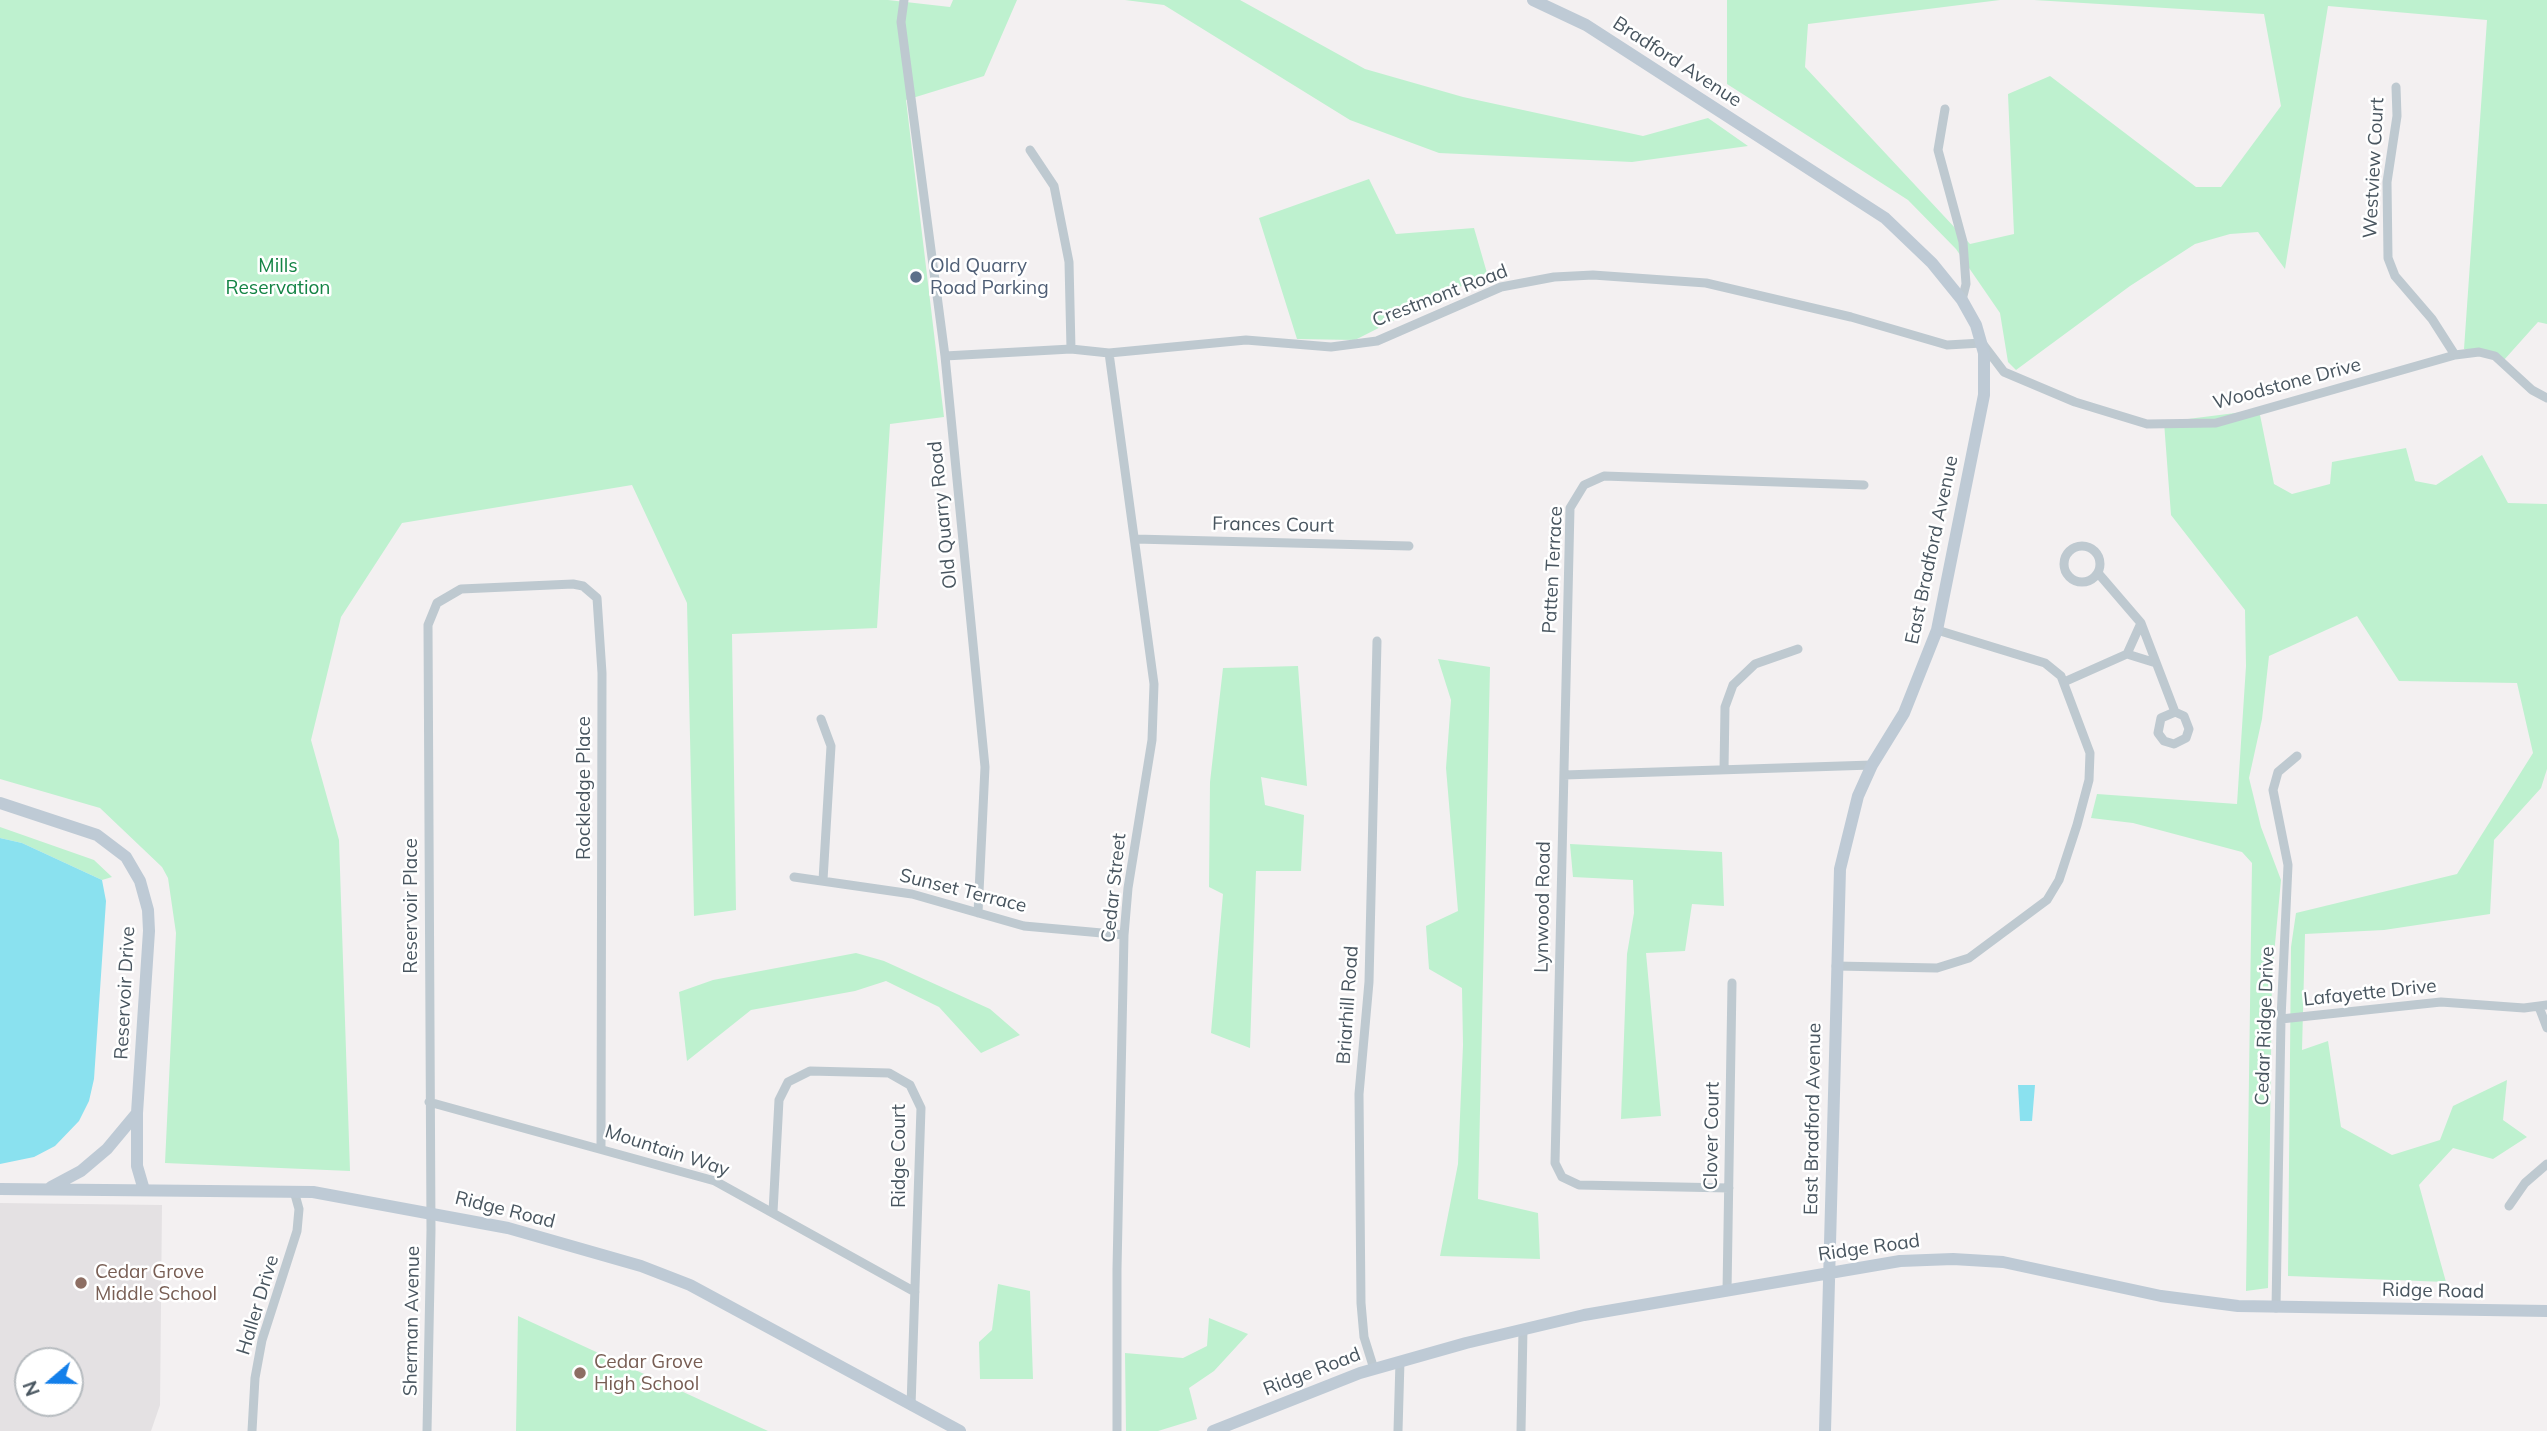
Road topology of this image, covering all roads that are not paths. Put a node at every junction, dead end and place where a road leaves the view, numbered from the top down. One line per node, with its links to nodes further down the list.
1 (904, 0): 12 (street, Old Quarry Road)
2 (1533, 0): 6 (main road, Bradford Avenue)
3 (2396, 87): 11 (street, Westview Court)
4 (1945, 109): 7 (street)
5 (1030, 150): 9 (street)
6 (1797, 162): 7 (main road, East Bradford Avenue)
7 (1962, 300): 8 (main road, East Bradford Avenue)
8 (1982, 343): 10 (street, Crestmont Road); 11 (street, Woodstone Drive); 20 (main road, East Bradford Avenue)
9 (1070, 349): 10 (street, Crestmont Road); 12 (street, Crestmont Road)
10 (1109, 353): 15 (street, Cedar Street)
11 (2455, 355): 13 (street, Woodstone Drive)
12 (945, 356): 35 (street, Old Quarry Road)
13 (2547, 398)
14 (1864, 485): 31 (street, Patten Terrace)
15 (1135, 539): 16 (street, Frances Court); 36 (street, Cedar Street)
16 (1409, 546)
17 (2098, 573): 17 (street); 19 (street)
18 (438, 603): 42 (street, Reservoir Place); 44 (street, Rockledge Place)
19 (2141, 623): 23 (street); 24 (street)
20 (1937, 630): 25 (street); 29 (main road, East Bradford Avenue)
21 (1377, 641): 61 (street, Briarhill Road)
22 (1798, 649): 30 (street)
23 (2127, 654): 24 (street); 25 (street)
24 (2156, 663): 26 (street)
25 (2064, 682): 37 (street)
26 (2175, 712)
27 (821, 719): 34 (street)
28 (2297, 756): 40 (street, Cedar Ridge Drive)
29 (1872, 765): 30 (street); 37 (main road, East Bradford Avenue)
30 (1724, 770): 31 (street)
31 (1564, 775): 46 (street, Lynwood Road)
32 (0, 803): 43 (main road, Reservoir Drive)
33 (794, 877): 34 (street, Sunset Terrace)
34 (823, 880): 35 (street, Sunset Terrace)
35 (978, 913): 36 (street, Sunset Terrace)
36 (1124, 935): 66 (street, Cedar Street)
37 (1836, 966): 54 (main road, East Bradford Avenue)
38 (1732, 983): 46 (street, Clover Court)
39 (2543, 1006): 40 (street, Lafayette Drive); 41 (street)
40 (2281, 1020): 57 (street, Cedar Ridge Drive)
41 (2547, 1028)
42 (429, 1102): 44 (street, Mountain Way); 52 (street, Reservoir Place)
43 (138, 1113): 48 (main road); 49 (main road, Reservoir Drive)
44 (601, 1147): 53 (street, Mountain Way)
45 (2547, 1164): 51 (street)
46 (1728, 1188): 55 (street, Clover Court)
47 (0, 1189): 48 (main road, Ridge Road)
48 (48, 1189): 49 (main road, Ridge Road)
49 (144, 1189): 50 (main road, Ridge Road)
50 (294, 1191): 52 (main road, Ridge Road); 64 (street, Haller Drive)
51 (2509, 1206)
52 (430, 1212): 62 (main road, Ridge Road); 65 (street, Sherman Avenue)
53 (773, 1212): 56 (street, Mountain Way); 56 (street, Ridge Court)
54 (1829, 1273): 55 (main road, Ridge Road); 57 (main road, Ridge Road); 70 (main road, East Bradford Avenue)
55 (1727, 1291): 59 (main road, Ridge Road)
56 (915, 1292): 62 (street, Ridge Court)
57 (2276, 1308): 58 (main road, Ridge Road)
58 (2547, 1311)
59 (1523, 1329): 60 (main road, Ridge Road); 69 (street)
60 (1400, 1361): 61 (main road, Ridge Road); 68 (street)
61 (1374, 1369): 67 (main road, Ridge Road)
62 (911, 1406): 63 (main road, Ridge Road)
63 (956, 1430)
64 (252, 1431)
65 (427, 1431)
66 (1117, 1431)
67 (1213, 1431)
68 (1398, 1431)
69 (1521, 1431)
70 (1825, 1431)

